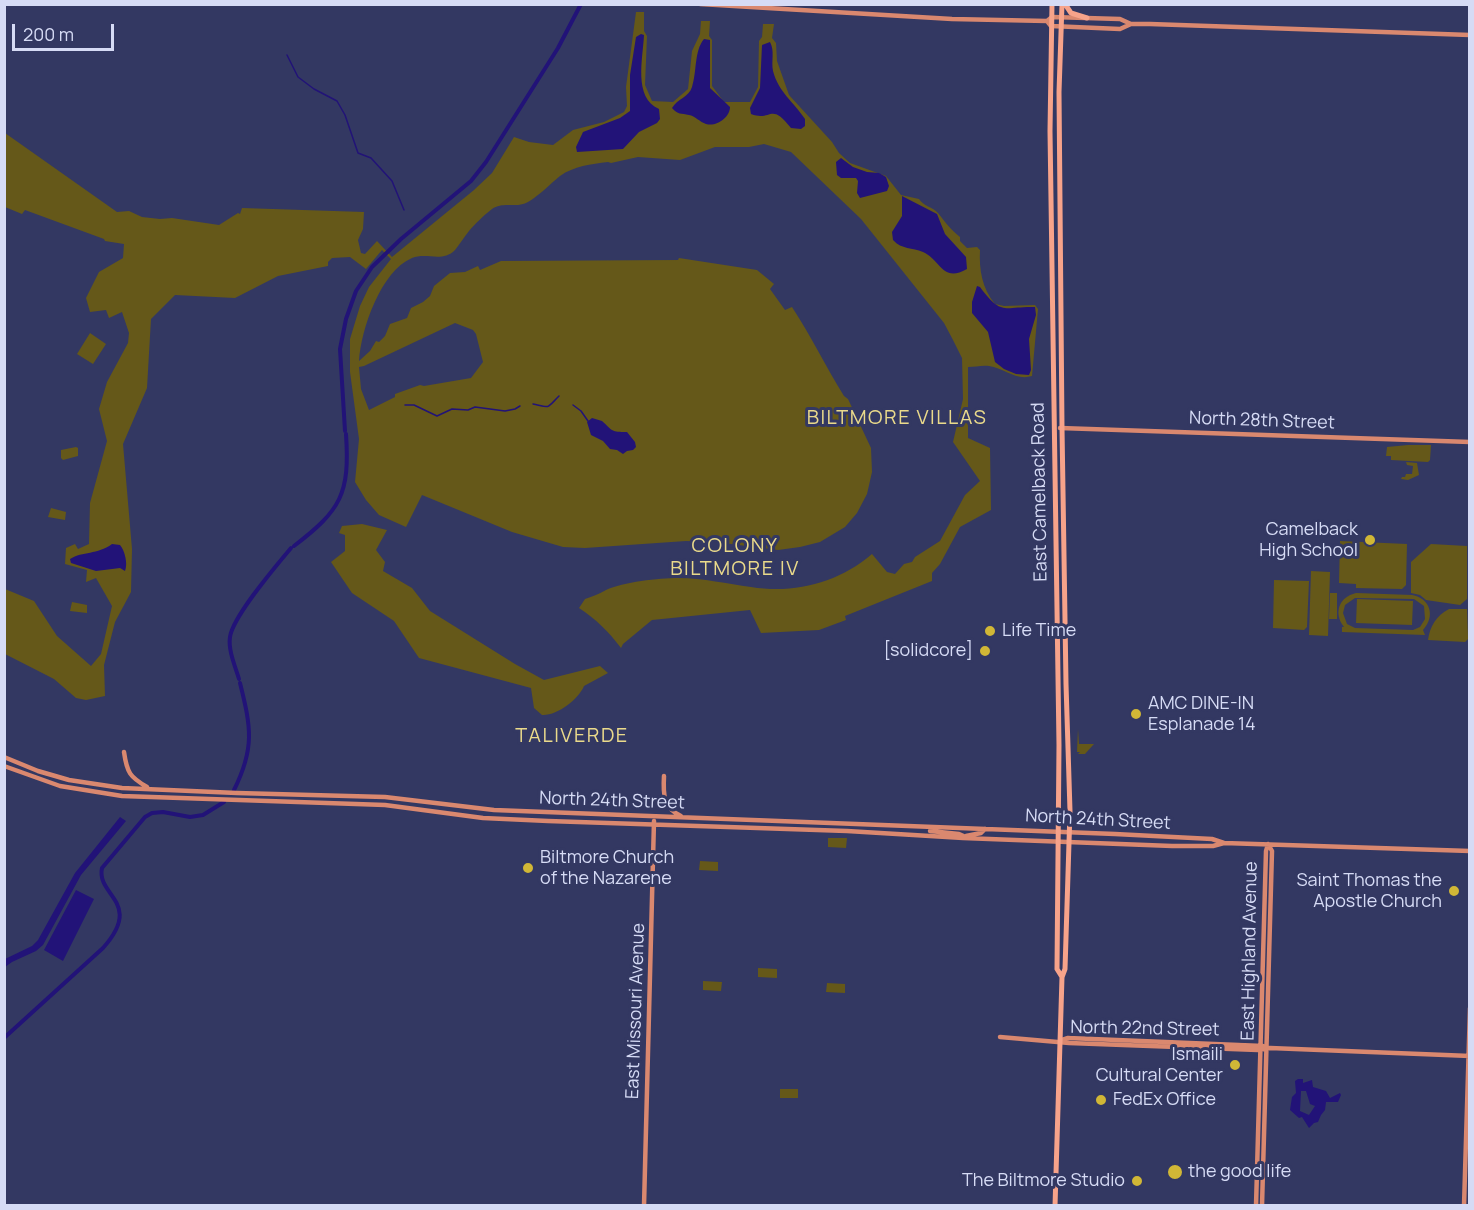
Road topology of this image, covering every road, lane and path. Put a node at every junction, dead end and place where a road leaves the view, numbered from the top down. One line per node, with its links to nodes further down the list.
1 (699, 4): 6 (main road)
2 (1052, 4): 6 (main road, East Camelback Road)
3 (1063, 4): 4 (main road, East Camelback Road); 5 (main road)
4 (1061, 17): 5 (main road); 6 (main road); 9 (main road, East Camelback Road)
5 (1087, 18): 7 (main road)
6 (1049, 19): 8 (main road, East Camelback Road)
7 (1131, 24): 9 (main road); 10 (main road)
8 (1052, 26): 9 (main road); 11 (main road, East Camelback Road)
9 (1061, 27): 12 (main road, East Camelback Road)
10 (1470, 35)
11 (1050, 92): 12 (main road); 13 (main road, East Camelback Road)
12 (1059, 92): 14 (main road, East Camelback Road)
13 (1052, 222): 14 (main road); 15 (main road, East Camelback Road)
14 (1060, 222): 16 (main road, East Camelback Road)
15 (1054, 427): 16 (main road, North 28th Street); 19 (main road, East Camelback Road)
16 (1062, 428): 17 (main road, North 28th Street); 18 (main road, East Camelback Road)
17 (1470, 442)
18 (1063, 513): 19 (main road); 24 (main road, East Camelback Road)
19 (1055, 514): 20 (main road, East Camelback Road)
20 (1059, 743): 24 (main road); 34 (main road, East Camelback Road)
21 (124, 752): 26 (main road)
22 (4, 757): 26 (main road, North 24th Street)
23 (4, 766): 30 (main road, North 24th Street)
24 (1069, 766): 35 (main road, East Camelback Road)
25 (664, 776): 29 (main road)
26 (150, 789): 27 (main road, North 24th Street)
27 (548, 813): 28 (main road, North 24th Street); 30 (main road)
28 (654, 816): 29 (main road, North 24th Street); 31 (main road, East Missouri Avenue)
29 (683, 817): 32 (main road, North 24th Street)
30 (548, 821): 31 (main road, North 24th Street)
31 (653, 824): 37 (main road, North 24th Street); 55 (main road, East Missouri Avenue)
32 (900, 827): 33 (main road, North 24th Street); 37 (main road)
33 (985, 829): 34 (main road, North 24th Street); 37 (main road)
34 (1060, 832): 35 (main road, North 24th Street); 39 (main road, East Camelback Road)
35 (1069, 832): 36 (main road, North 24th Street); 40 (main road, East Camelback Road)
36 (1146, 836): 38 (main road, North 24th Street); 43 (main road)
37 (966, 837): 39 (main road, North 24th Street)
38 (1158, 837): 41 (main road, North 24th Street); 44 (main road)
39 (1060, 841): 40 (main road, North 24th Street); 48 (main road, East Camelback Road)
40 (1068, 841): 43 (main road, North 24th Street); 48 (main road, East Camelback Road)
41 (1224, 843): 42 (main road, North 24th Street); 44 (main road, North 24th Street)
42 (1268, 844): 45 (main road, North 24th Street); 46 (main road, East Highland Avenue); 47 (main road, East Highland Avenue)
43 (1164, 846): 44 (main road, North 24th Street)
44 (1182, 847)
45 (1470, 851)
46 (1264, 910): 47 (main road); 52 (main road, East Highland Avenue)
47 (1270, 910): 52 (main road, East Highland Avenue)
48 (1062, 977): 51 (main road, East Camelback Road)
49 (1470, 1008): 53 (main road)
50 (1000, 1037): 51 (main road, North 22nd Street)
51 (1059, 1041): 52 (main road, North 22nd Street); 56 (main road, East Camelback Road)
52 (1263, 1048): 53 (main road, North 22nd Street); 54 (main road, East Highland Avenue)
53 (1469, 1056): 59 (main road)
54 (1262, 1116): 57 (main road, East Highland Avenue); 58 (main road, East Highland Avenue)
55 (644, 1206)
56 (1055, 1206)
57 (1256, 1206)
58 (1262, 1206)
59 (1464, 1206)

